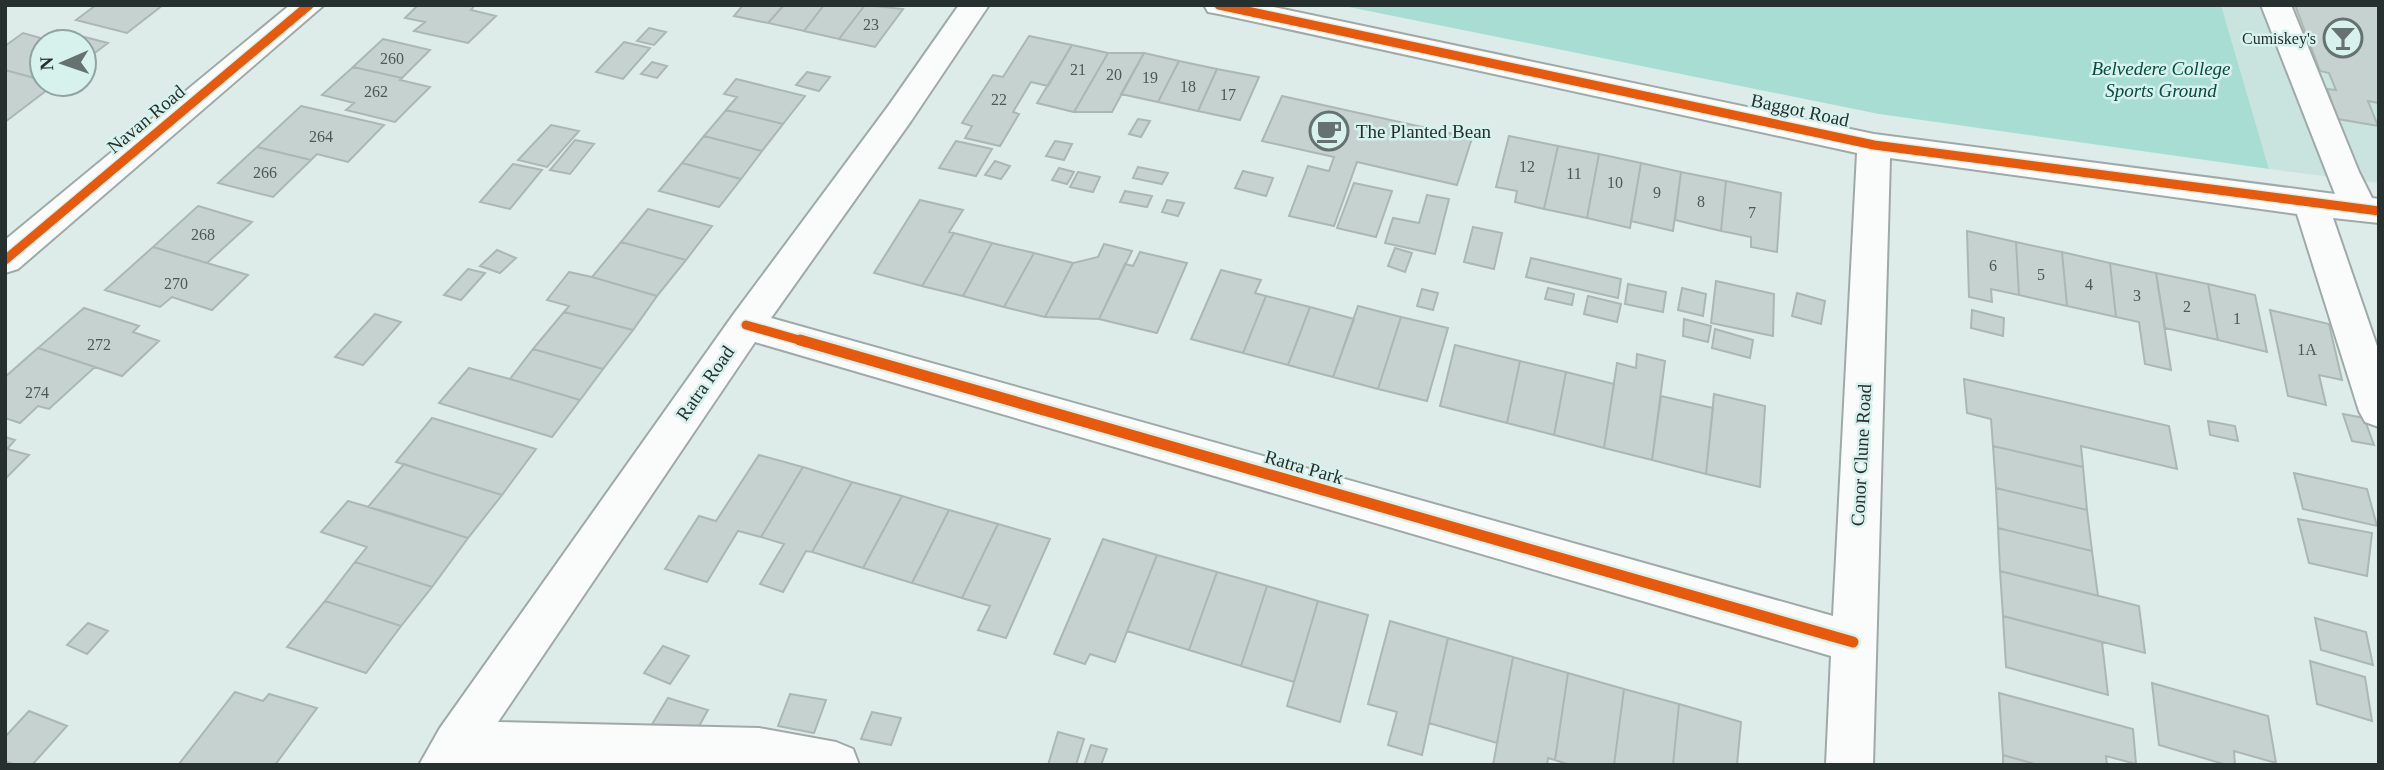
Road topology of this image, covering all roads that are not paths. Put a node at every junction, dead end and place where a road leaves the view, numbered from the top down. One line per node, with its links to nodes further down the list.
1 (309, 5): 8 (street, Navan Road)
2 (974, 5): 9 (street, Ratra Road)
3 (1219, 5): 5 (street, Baggot Road)
4 (2276, 5): 7 (street)
5 (1874, 145): 6 (street, Baggot Road); 11 (street, Conor Clune Road)
6 (2311, 203): 7 (street, Baggot Road); 10 (street)
7 (2369, 210)
8 (5, 260)
9 (746, 325): 11 (street, Ratra Park); 12 (street, Ratra Road)
10 (2379, 411)
11 (1853, 642): 14 (street, Conor Clune Road)
12 (449, 754): 13 (street)
13 (836, 765)
14 (1849, 765)

